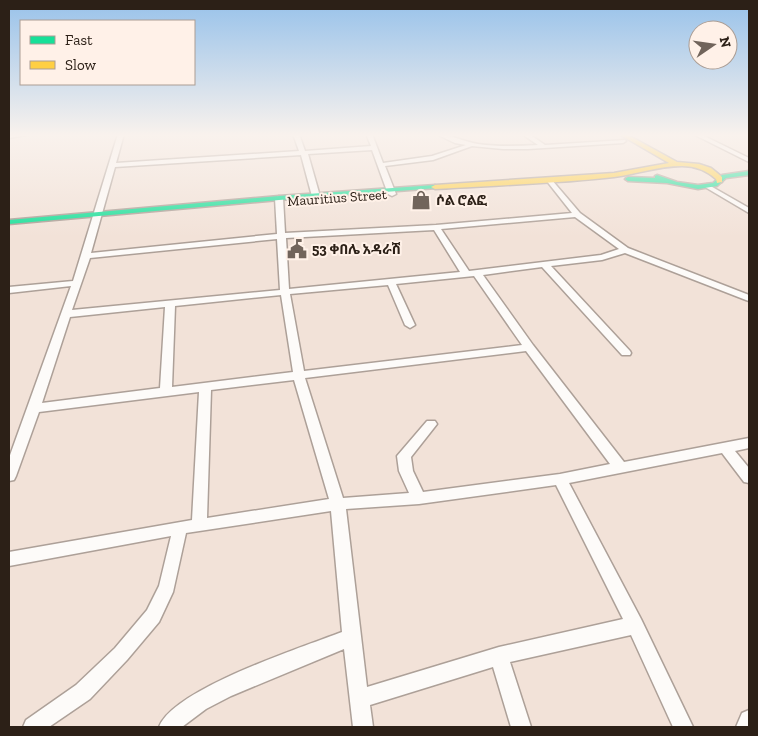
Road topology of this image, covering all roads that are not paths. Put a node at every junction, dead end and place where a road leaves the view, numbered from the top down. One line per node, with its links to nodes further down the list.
1 (110, 168): 19 (street)
2 (309, 168): 13 (street)
3 (382, 168): 12 (street)
4 (649, 168): 8 (main road, Mauritius Street)
5 (655, 168): 9 (main road)
6 (704, 168): 10 (main road)
7 (749, 173): 10 (main road)
8 (551, 182): 9 (main road, Mauritius Street); 12 (main road, Mauritius Street); 18 (street)
9 (666, 182): 11 (main road, Mauritius Street)
10 (719, 182): 11 (main road)
11 (708, 186): 16 (street)
12 (391, 192): 13 (main road, Mauritius Street)
13 (316, 198): 14 (main road, Mauritius Street)
14 (279, 200): 19 (main road, Mauritius Street); 23 (street)
15 (749, 204): 16 (street)
16 (738, 205): 17 (street)
17 (749, 211)
18 (577, 215): 22 (street); 24 (street)
19 (98, 216): 20 (main road, Mauritius Street); 21 (main road, Mauritius Street); 25 (street)
20 (9, 222)
21 (9, 226)
22 (436, 227): 23 (street); 27 (street)
23 (280, 236): 25 (street); 31 (street)
24 (625, 250): 26 (street); 32 (street)
25 (86, 256): 29 (street)
26 (546, 265): 27 (street); 37 (street)
27 (472, 273): 28 (street); 36 (street)
28 (391, 282): 31 (street); 35 (street)
29 (76, 283): 30 (street); 34 (street)
30 (9, 290)
31 (285, 292): 33 (street); 38 (street)
32 (749, 298)
33 (170, 304): 34 (street); 40 (street)
34 (66, 314): 41 (street)
35 (410, 325)
36 (529, 347): 38 (street); 45 (street)
37 (626, 353)
38 (299, 376): 39 (street); 50 (street)
39 (205, 386): 40 (street); 51 (street)
40 (166, 392): 41 (street)
41 (34, 408): 46 (street)
42 (431, 424): 49 (street)
43 (749, 443): 44 (street)
44 (725, 448): 45 (street); 48 (street)
45 (620, 467): 47 (street)
46 (9, 476)
47 (560, 478): 49 (street); 54 (street)
48 (749, 478)
49 (419, 498): 50 (street)
50 (338, 504): 51 (street); 55 (street)
51 (199, 526): 52 (street)
52 (180, 528): 53 (street); 59 (street)
53 (9, 558)
54 (635, 625): 56 (street); 63 (street)
55 (351, 637): 57 (street); 60 (street)
56 (499, 656): 57 (street); 62 (street)
57 (358, 699): 61 (street)
58 (749, 720): 64 (street)
59 (34, 727)
60 (168, 727)
61 (362, 727)
62 (521, 727)
63 (682, 727)
64 (746, 727)

